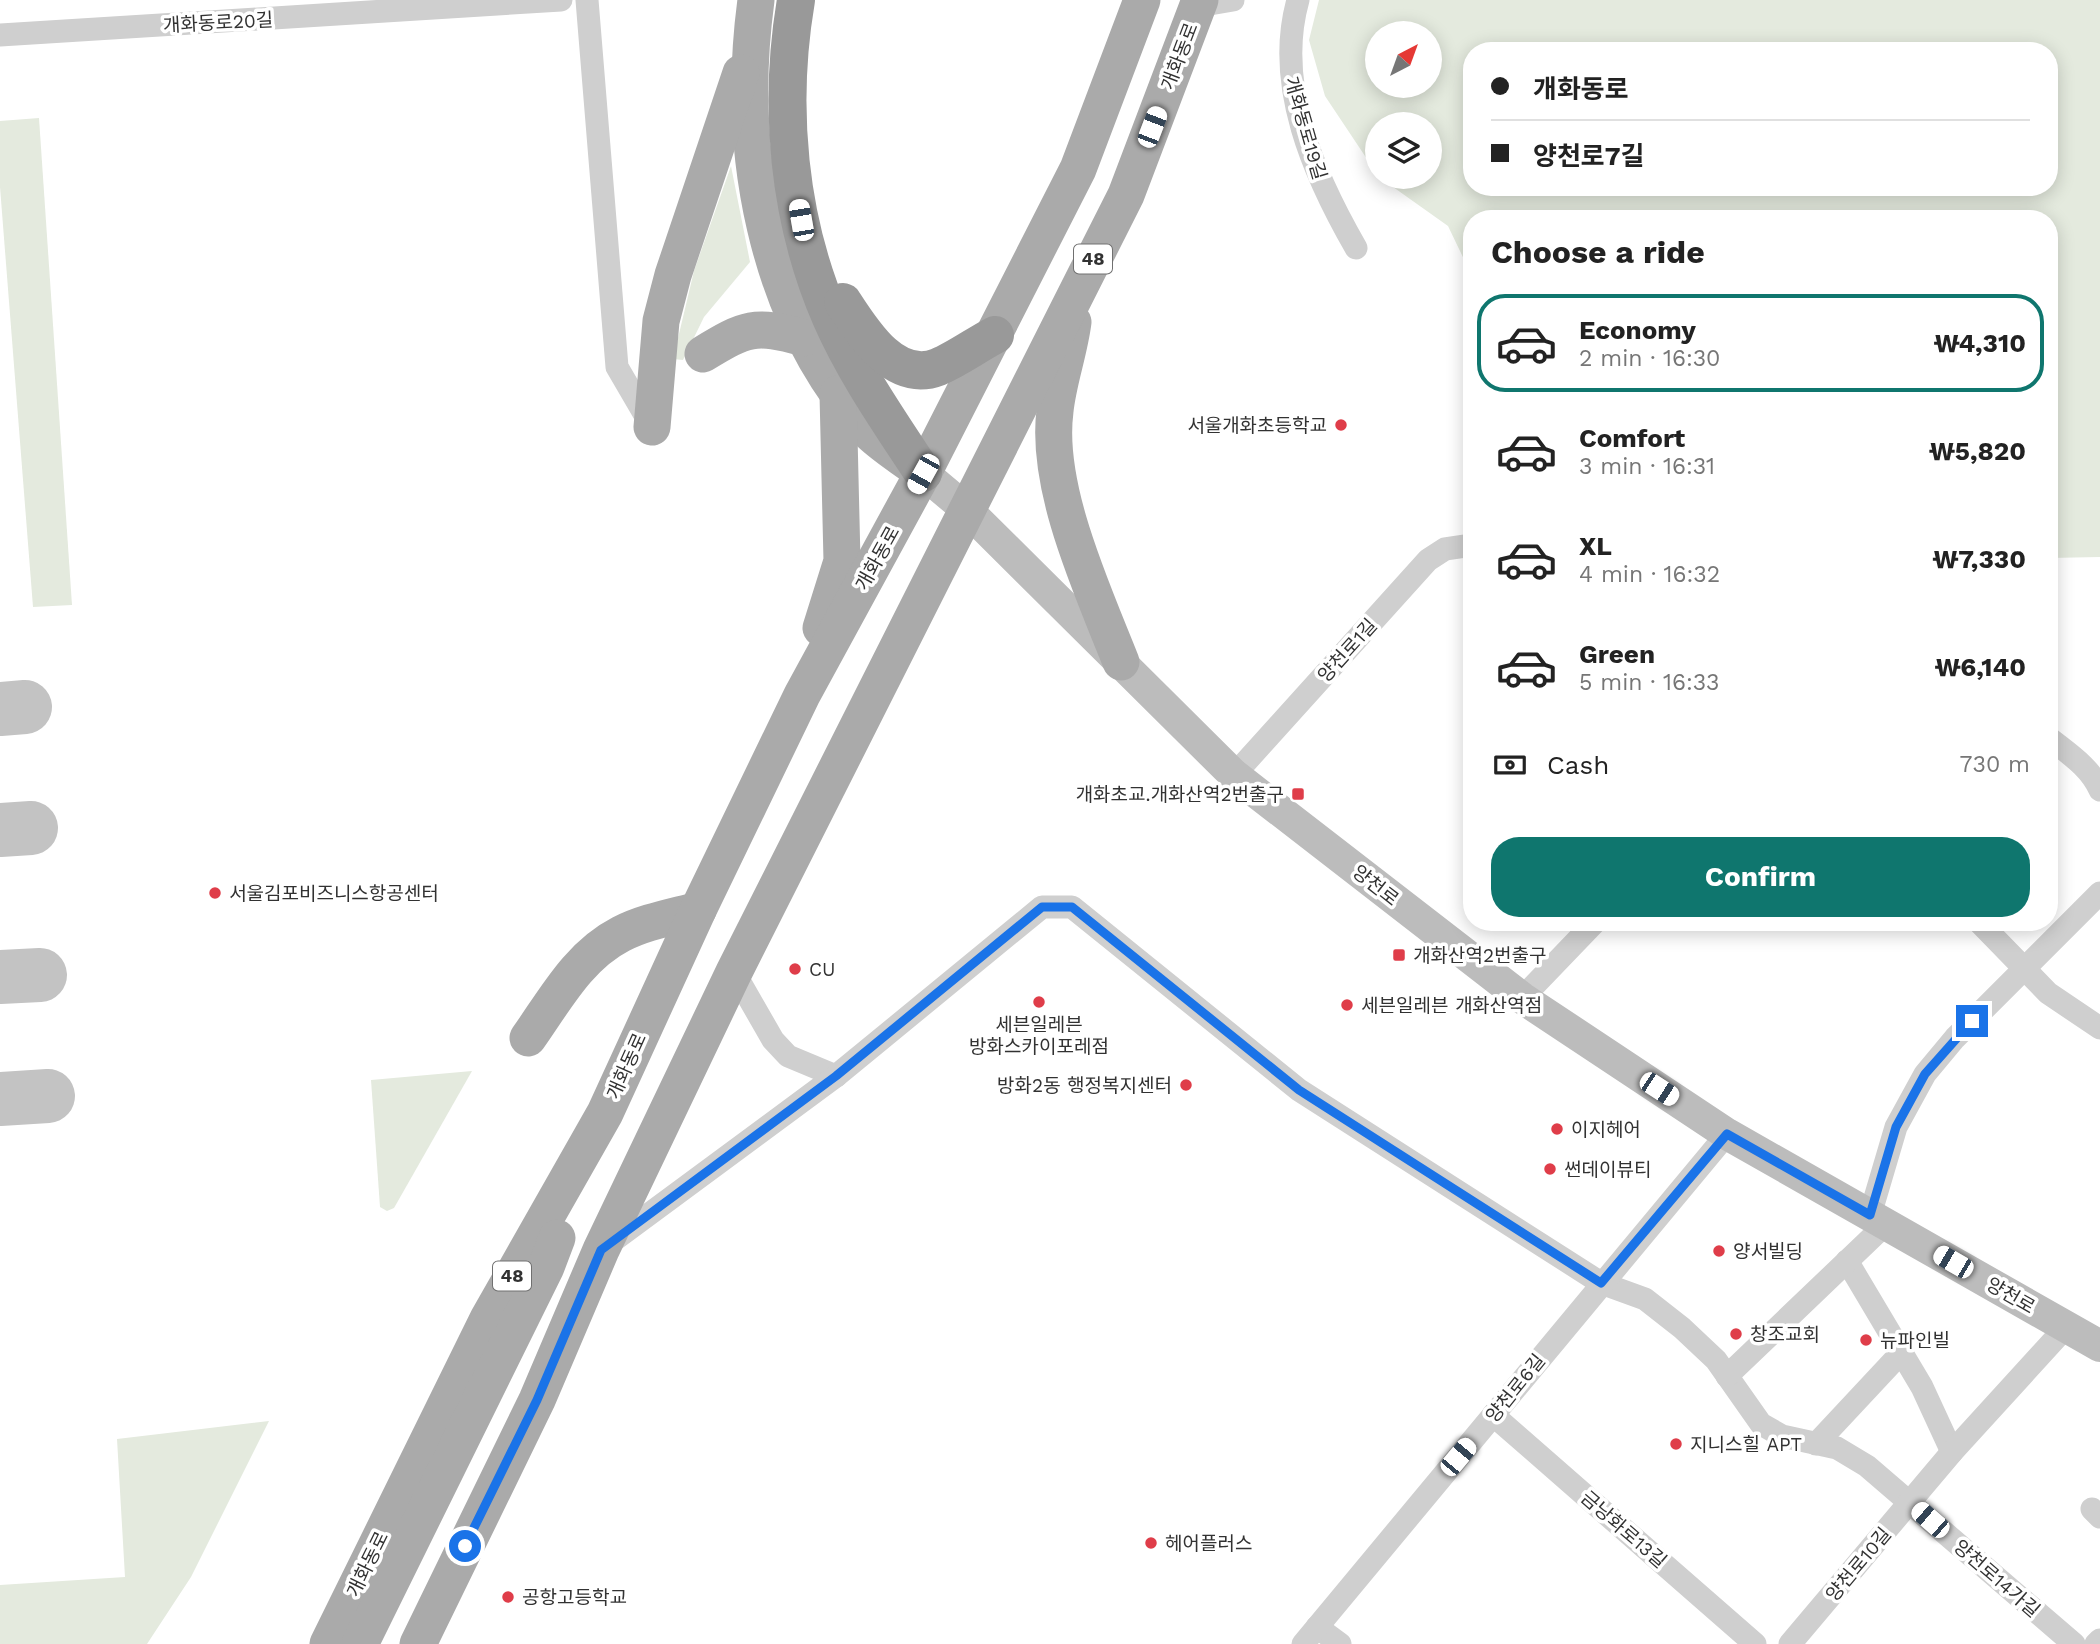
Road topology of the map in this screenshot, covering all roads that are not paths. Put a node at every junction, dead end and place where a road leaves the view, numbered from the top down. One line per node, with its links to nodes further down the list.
1 (561, 0): 9 (street, 개화동로20길)
2 (587, 0): 18 (street)
3 (756, 0): 10 (main road)
4 (796, 0): 11 (highway)
5 (1142, 0): 14 (main road, 개화동로 / 48)
6 (1233, 0): 7 (street, 개화동로)
7 (1199, 3): 13 (main road, 개화동로 / 48)
8 (1292, 4): 12 (street, 개화동로19길)
9 (0, 35)
10 (750, 46): 15 (main road); 18 (main road)
11 (804, 244): 14 (highway); 19 (highway)
12 (1356, 248)
13 (1076, 292): 20 (main road, 개화동로 / 48); 22 (main road)
14 (995, 335): 19 (main road, 개화동로 / 48)
15 (804, 338): 16 (main road); 17 (main road)
16 (703, 354)
17 (838, 394): 19 (main road); 23 (main road)
18 (652, 427)
19 (923, 474): 20 (main road, 양천로); 23 (main road, 개화동로 / 48)
20 (967, 509): 22 (main road, 양천로); 32 (main road, 개화동로)
21 (1463, 546): 25 (street, 양천로1길)
22 (1121, 662): 25 (main road, 양천로)
23 (803, 695): 28 (main road, 개화동로 / 48)
24 (2058, 745): 26 (street)
25 (1234, 775): 33 (main road, 양천로)
26 (2100, 790)
27 (2100, 893): 31 (street)
28 (698, 910): 35 (main road); 37 (main road, 개화동로 / 48)
29 (1586, 931): 33 (street)
30 (1987, 931): 31 (street)
31 (2022, 970): 34 (street); 39 (street)
32 (734, 972): 36 (street); 40 (main road, 개화동로)
33 (1522, 998): 38 (main road, 양천로)
34 (2100, 1028)
35 (528, 1038)
36 (836, 1076): 40 (street, 양천로14가길); 42 (street, 양천로14가길)
37 (605, 1113): 53 (main road, 개화동로 / 48); 54 (main road, 개화동로)
38 (1727, 1134): 39 (main road, 양천로); 42 (street, 양천로6길)
39 (1878, 1219): 41 (street); 43 (main road, 양천로)
40 (601, 1250): 55 (main road, 개화동로); 56 (main road, 개화동로)
41 (1847, 1261): 45 (street); 46 (street)
42 (1601, 1283): 46 (street, 양천로14가길); 47 (street, 양천로6길)
43 (2066, 1327): 44 (main road, 양천로); 49 (street, 양천로10길)
44 (2100, 1346)
45 (1901, 1353): 48 (street); 49 (street)
46 (1727, 1376): 48 (street, 양천로14가길)
47 (1493, 1415): 51 (street, 양천로6길); 58 (street, 금낭화로13길)
48 (1815, 1444): 50 (street, 양천로14가길)
49 (1952, 1452): 50 (street, 양천로10길)
50 (1910, 1503): 59 (street, 양천로10길); 60 (street, 양천로14가길)
51 (1310, 1635): 57 (street)
52 (2100, 1640): 61 (street)
53 (328, 1644)
54 (360, 1644)
55 (392, 1644)
56 (418, 1644)
57 (1340, 1644)
58 (1755, 1644)
59 (1790, 1644)
60 (2074, 1644)
61 (2096, 1644)

